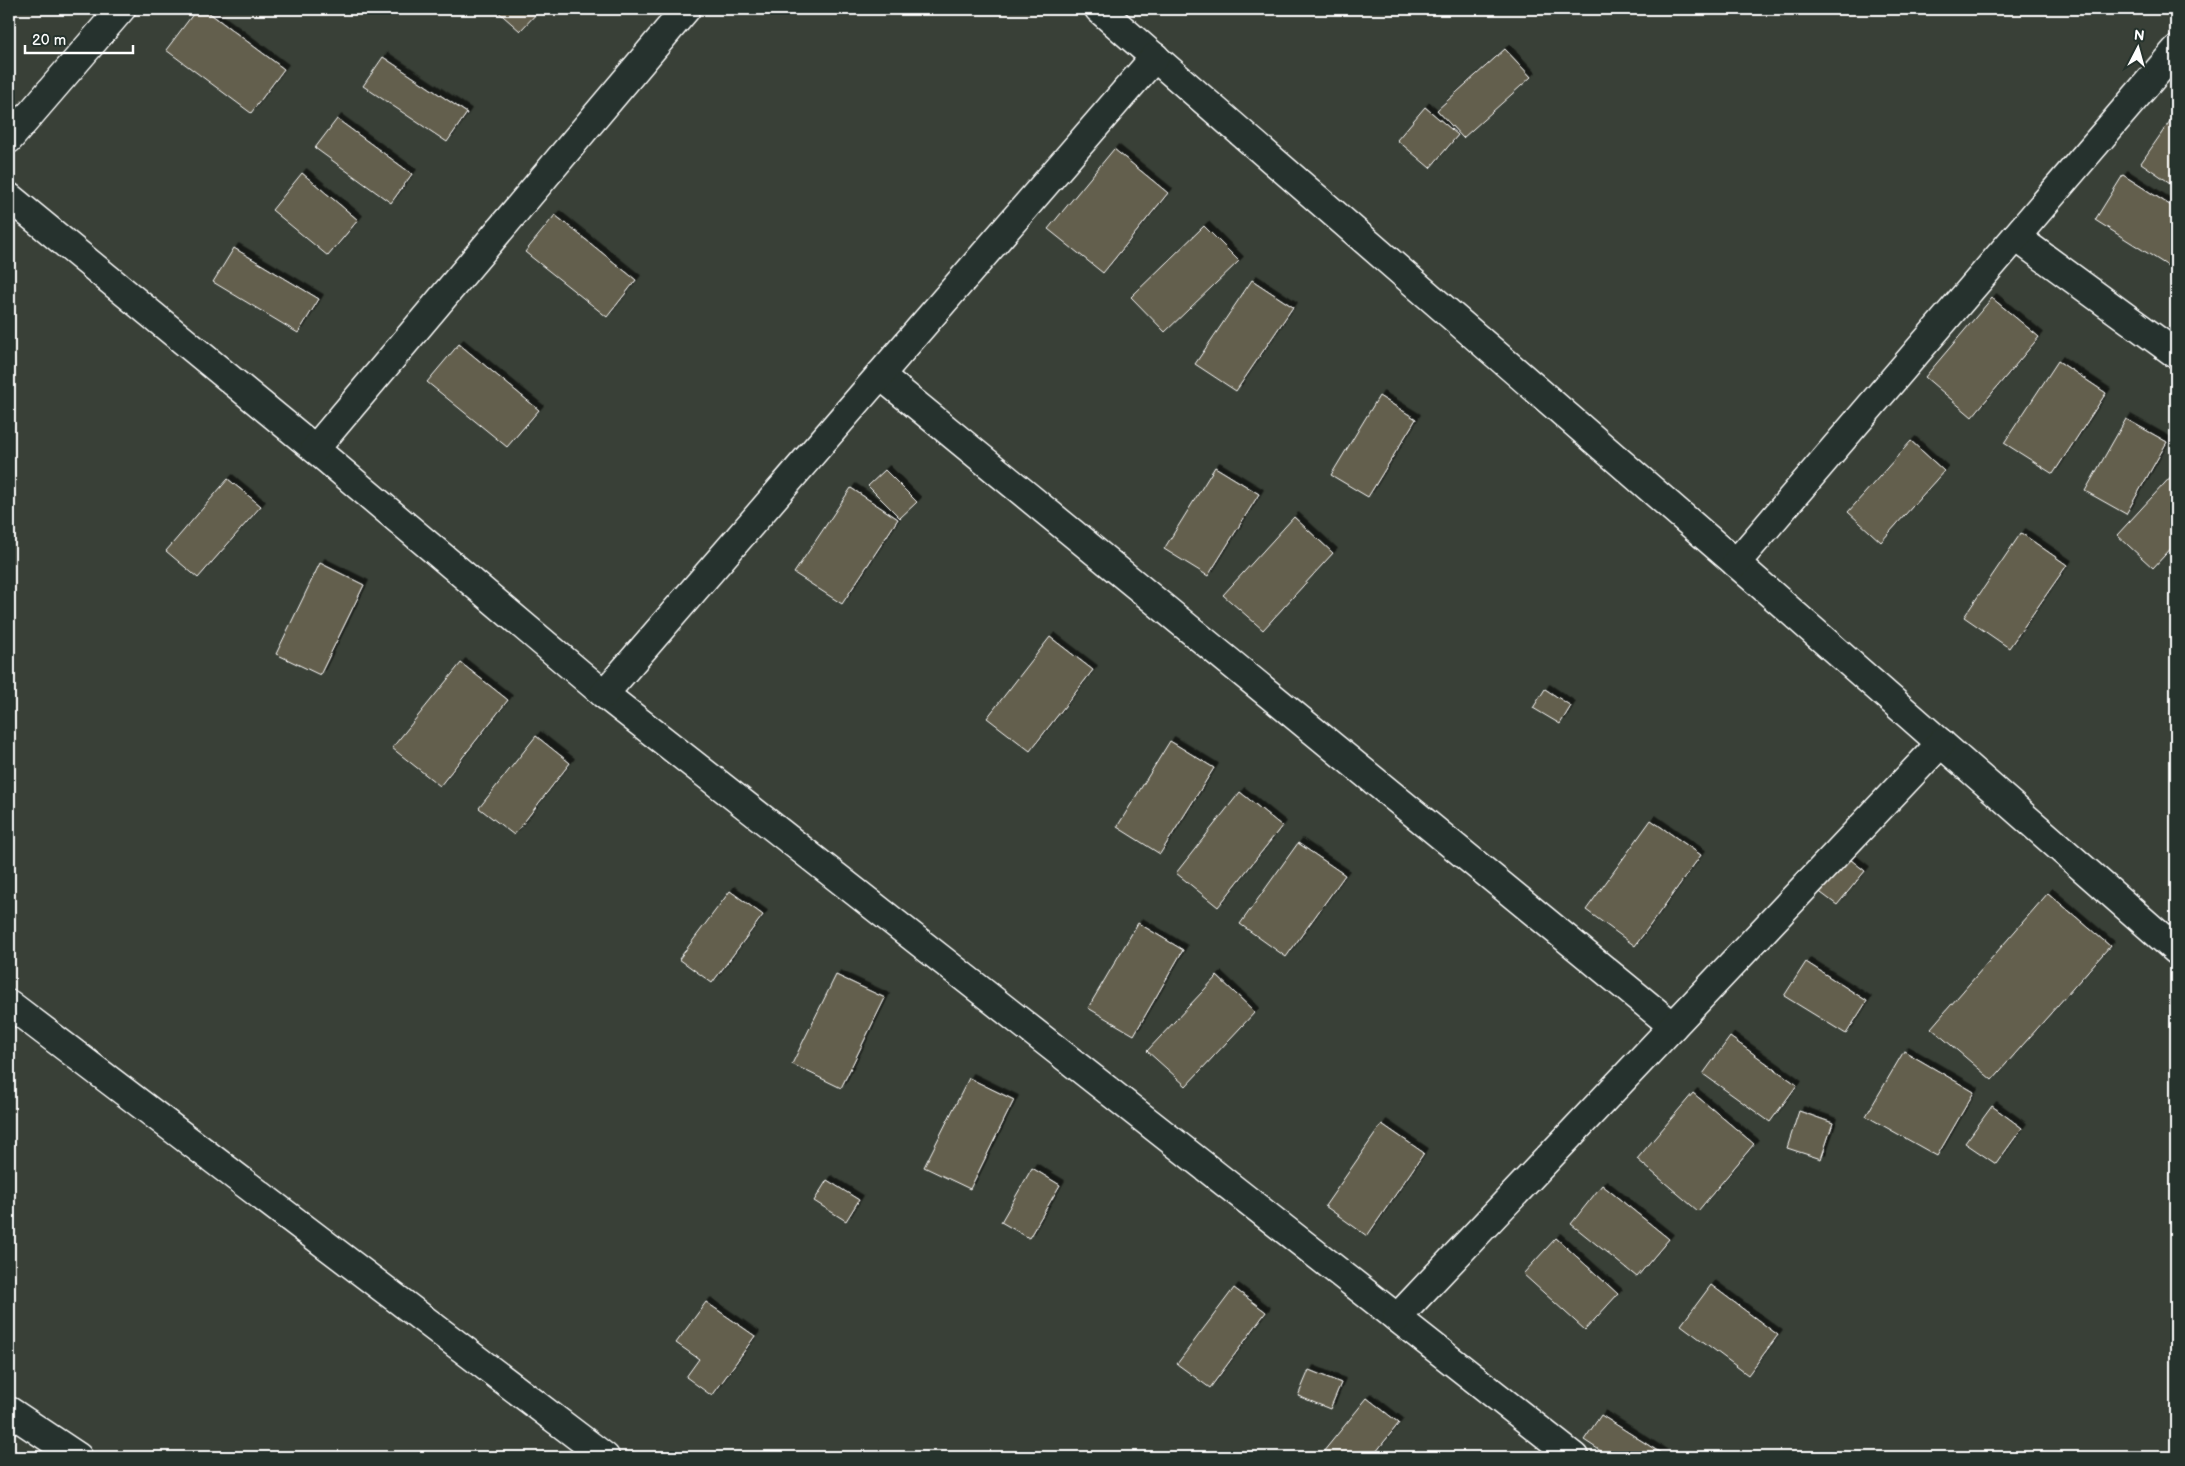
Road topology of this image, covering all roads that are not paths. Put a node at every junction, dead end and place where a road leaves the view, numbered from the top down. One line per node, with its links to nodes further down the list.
1 (121, 9): 6 (street)
2 (1099, 9): 5 (street)
3 (679, 11): 11 (street)
4 (2176, 50): 8 (street)
5 (1155, 57): 10 (street); 12 (street)
6 (9, 139)
7 (9, 197): 11 (street)
8 (2016, 237): 9 (street); 12 (street)
9 (2176, 354)
10 (880, 375): 13 (street); 17 (street)
11 (315, 449): 13 (street)
12 (1736, 563): 14 (street)
13 (604, 694): 18 (street)
14 (1941, 743): 15 (street); 17 (street)
15 (2176, 950)
16 (9, 1004): 21 (street)
17 (1673, 1026): 18 (street)
18 (1397, 1318): 22 (street)
19 (9, 1411): 20 (street)
20 (78, 1457)
21 (605, 1457)
22 (1574, 1457)

